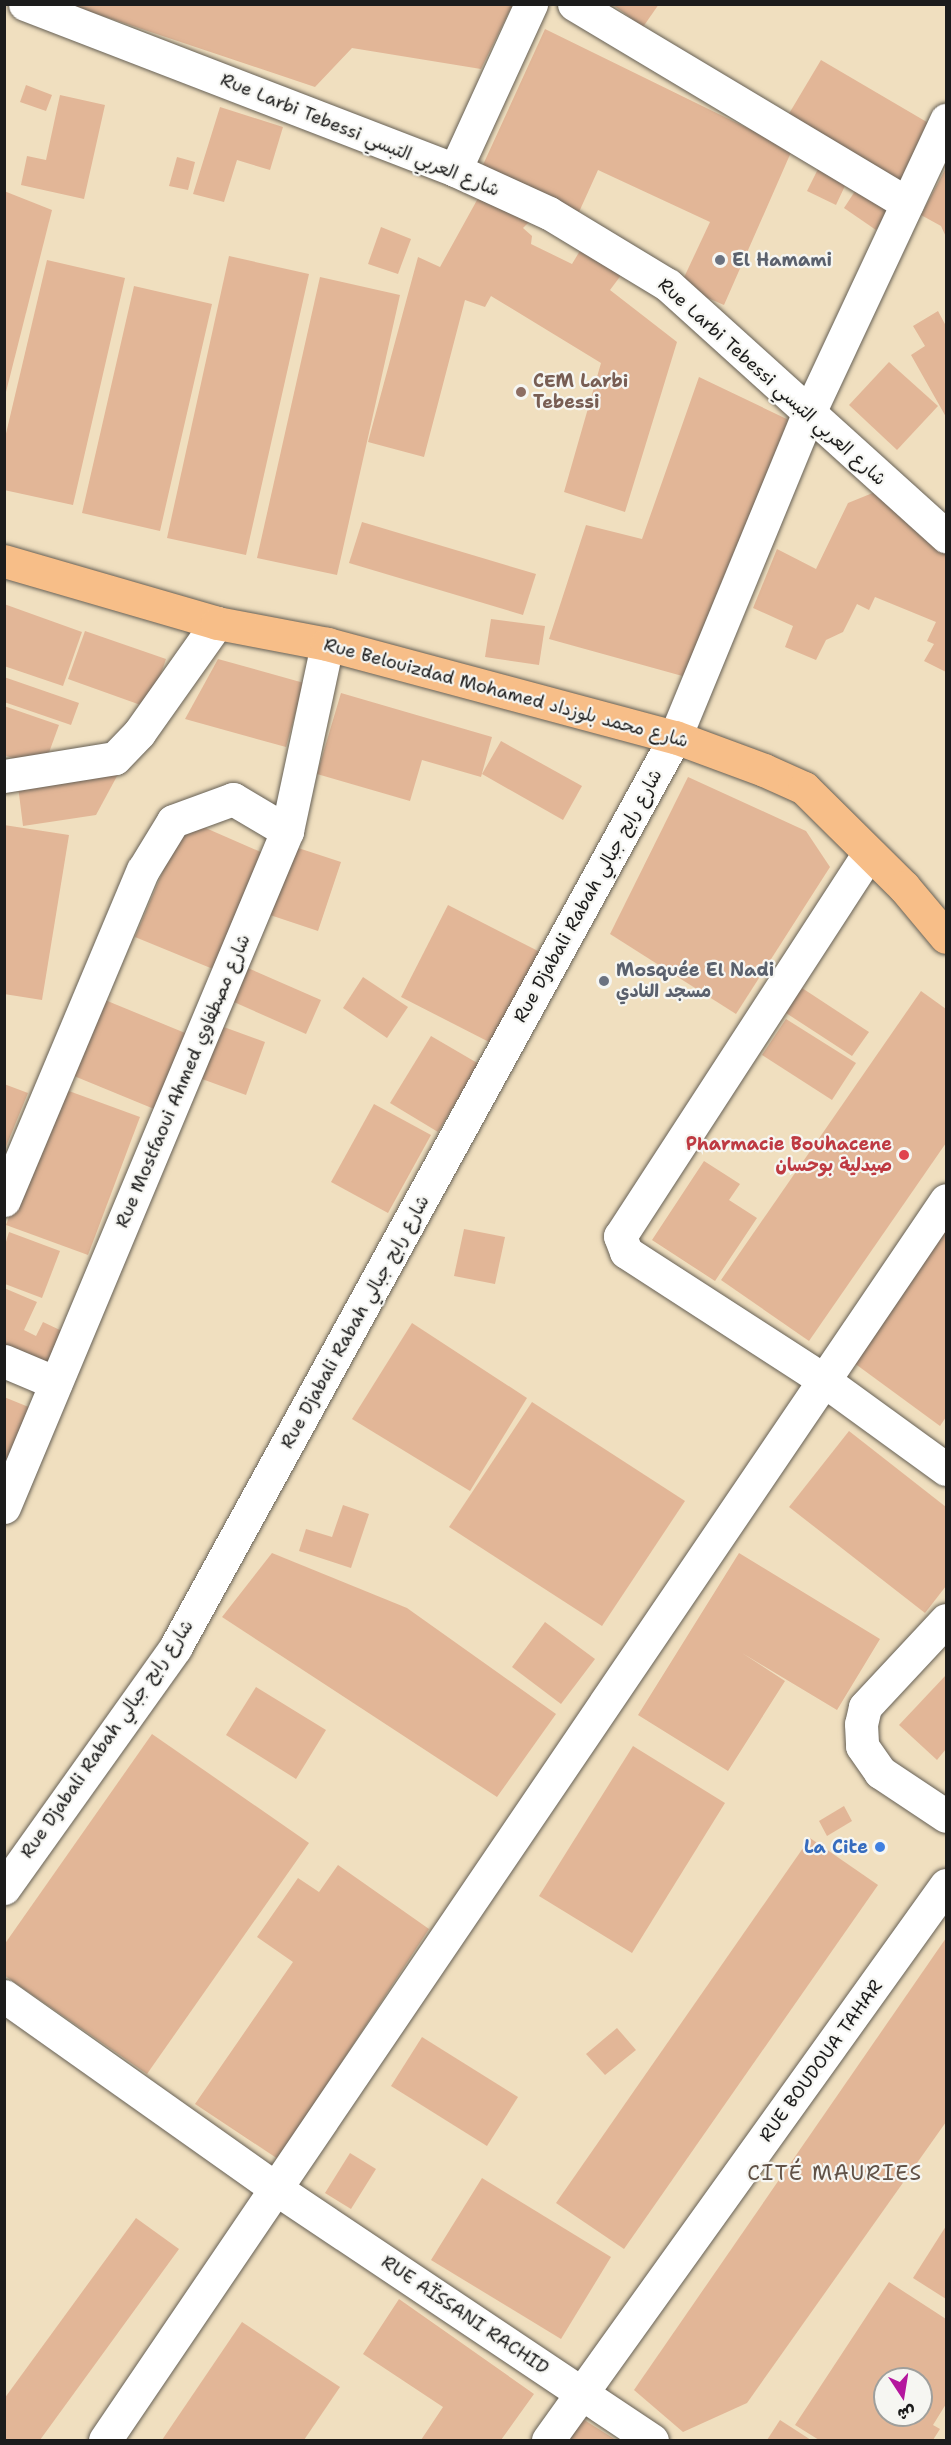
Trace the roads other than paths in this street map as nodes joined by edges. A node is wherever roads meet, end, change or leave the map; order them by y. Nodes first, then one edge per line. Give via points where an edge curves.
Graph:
1 (25, 4) edge
2 (531, 4) edge
3 (574, 4) edge
4 (946, 120) edge
5 (455, 170) junction
6 (907, 203) junction
7 (808, 415) junction
8 (946, 536) edge
9 (4, 561) edge
10 (217, 623) junction
11 (327, 644) junction
12 (675, 737) junction
13 (4, 776) edge
14 (287, 831) junction
15 (869, 853) junction
16 (946, 937) edge
17 (4, 1200) edge
18 (946, 1200) edge
19 (4, 1361) edge
20 (822, 1379) junction
21 (56, 1383) junction
22 (946, 1469) edge
23 (4, 1508) edge
24 (946, 1620) edge
25 (946, 1816) edge
26 (946, 1885) edge
27 (4, 1888) edge
28 (4, 1996) edge
29 (278, 2190) junction
30 (583, 2393) junction
31 (105, 2440) edge
32 (548, 2440) edge
33 (652, 2440) edge

1 - 5 street, Rue Larbi Tebessi شارع العربي التبسي
2 - 5 street
3 - 6 street
4 - 6 street, Rue Djabali Rabah شارع رابح جبالي
5 - 7 street, Rue Larbi Tebessi شارع العربي التبسي via 549,213 668,285
6 - 7 street, Rue Djabali Rabah شارع رابح جبالي
7 - 8 street, Rue Larbi Tebessi شارع العربي التبسي
7 - 12 street, Rue Djabali Rabah شارع رابح جبالي
9 - 10 main road, Rue Belouizdad Mohamed شارع محمد بلوزداد
10 - 11 main road, Rue Belouizdad Mohamed شارع محمد بلوزداد
10 - 13 street via 139,733 116,758
11 - 12 main road, Rue Belouizdad Mohamed شارع محمد بلوزداد
11 - 14 street, Rue Mostfaoui Ahmed شارع مصطفاوي
12 - 15 main road, Rue Belouizdad Mohamed شارع محمد بلوزداد via 804,788
12 - 27 street, Rue Djabali Rabah شارع رابح جبالي via 175,1648
14 - 17 street via 233,799 173,821 143,870
14 - 21 street, Rue Mostfaoui Ahmed شارع مصطفاوي
15 - 16 main road, Rue Belouizdad Mohamed شارع محمد بلوزداد
15 - 20 street via 620,1236 626,1252
18 - 20 street
19 - 21 street
20 - 22 street
20 - 29 street
21 - 23 street, Rue Mostfaoui Ahmed شارع مصطفاوي
24 - 25 street via 866,1707 861,1724 862,1746 880,1773
26 - 30 street, RUE BOUDOUA TAHAR
28 - 29 street, RUE AÏSSANI RACHID
29 - 30 street, RUE AÏSSANI RACHID
29 - 31 street
30 - 32 street, RUE BOUDOUA TAHAR
30 - 33 street, RUE AÏSSANI RACHID

